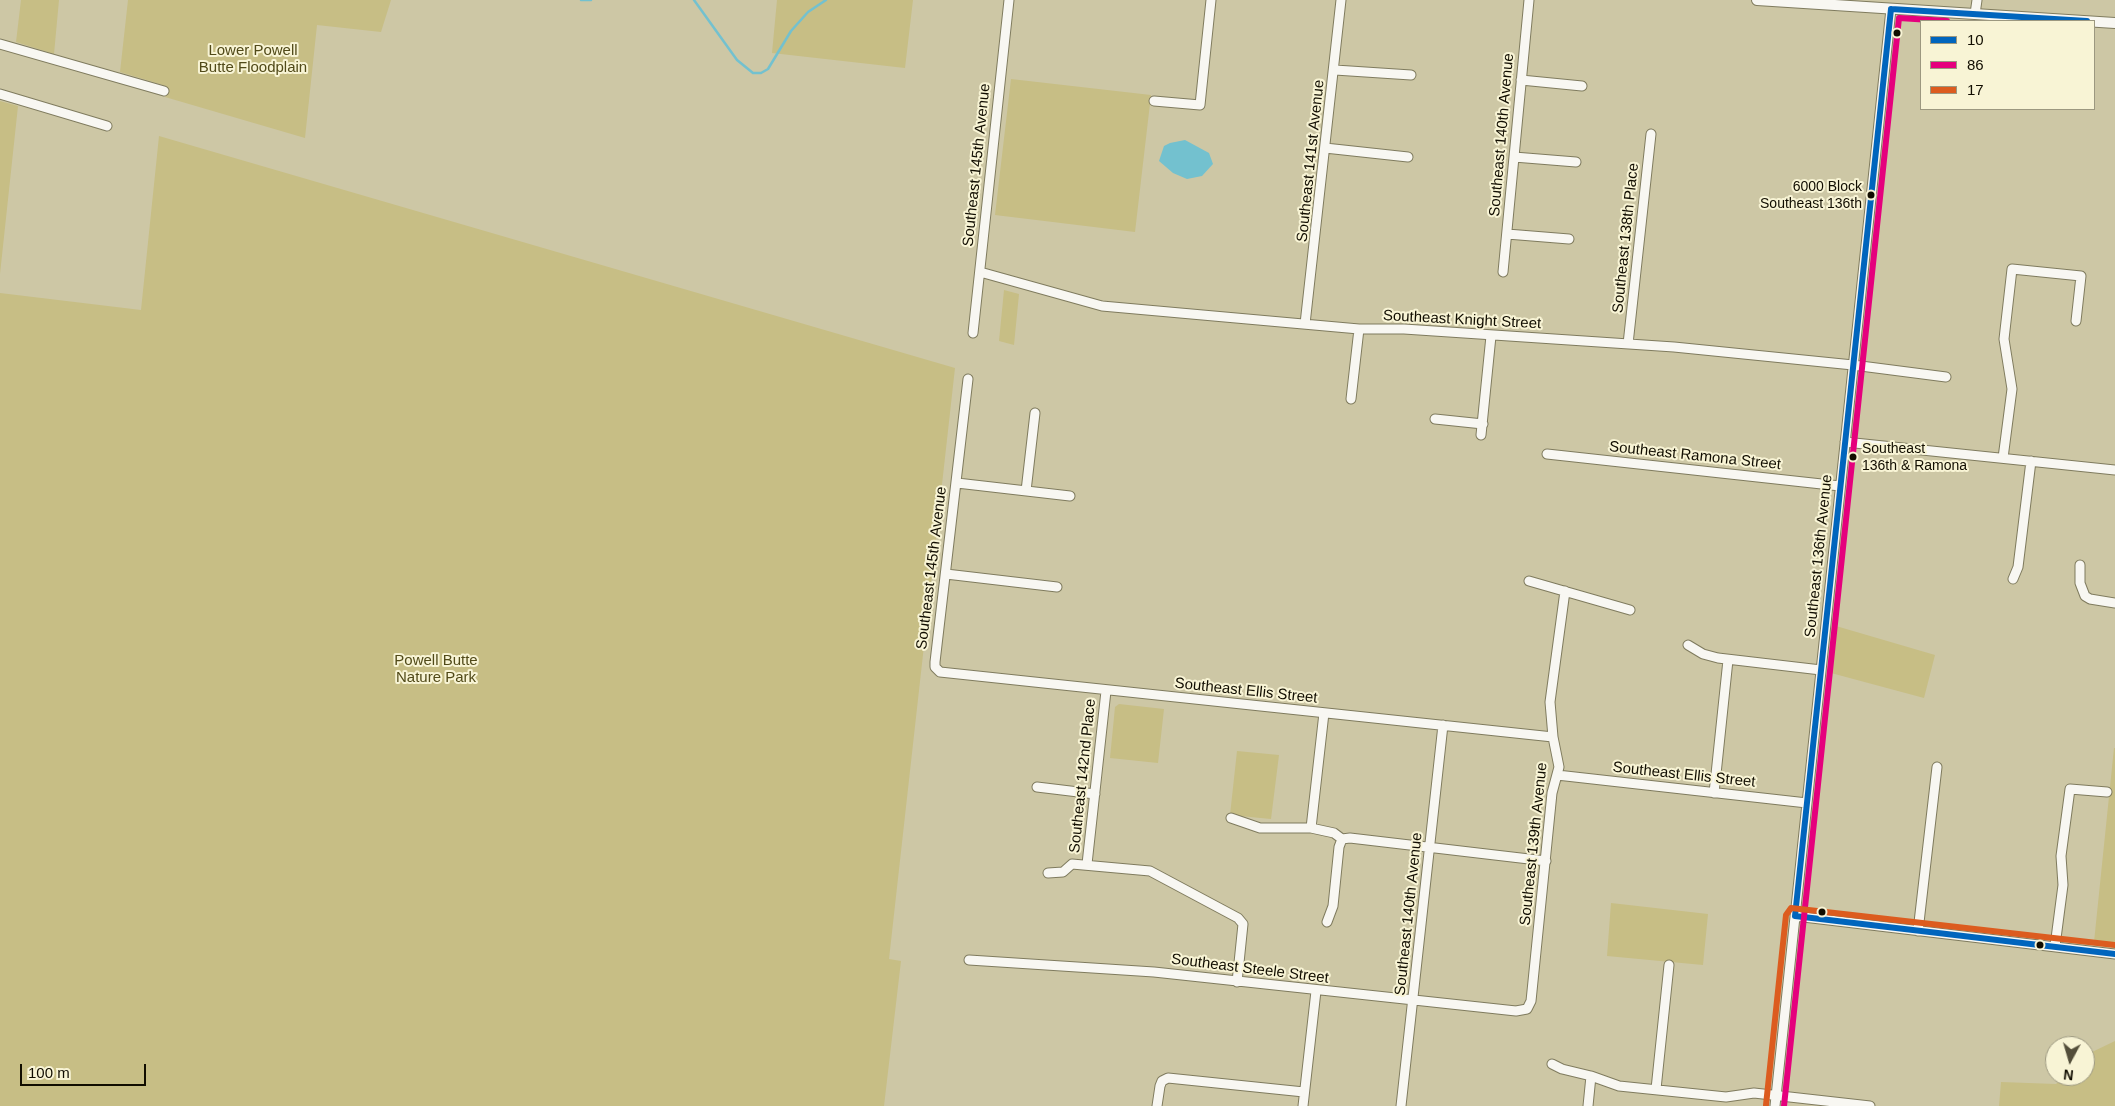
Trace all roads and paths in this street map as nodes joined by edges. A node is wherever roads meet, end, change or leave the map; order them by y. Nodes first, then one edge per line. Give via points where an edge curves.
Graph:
1 (1009, 0) edge
2 (1212, 0) edge
3 (1341, 0) edge
4 (1529, 0) edge
5 (1757, 0) edge
6 (1769, 0) edge
7 (1977, 0) edge
8 (1890, 9) junction
9 (1975, 14) junction
10 (2080, 20) edge
11 (2095, 21) edge
12 (2115, 22) edge
13 (0, 44) edge
14 (1334, 70) junction
15 (1411, 75) dead end
16 (1521, 80) junction
17 (1582, 86) dead end
18 (164, 91) dead end
19 (0, 94) edge
20 (1154, 101) dead end
21 (107, 126) dead end
22 (1650, 134) dead end
23 (1325, 148) junction
24 (1408, 157) dead end
25 (1514, 157) junction
26 (1576, 162) dead end
27 (1506, 234) junction
28 (1569, 239) dead end
29 (980, 272) junction
30 (1503, 272) dead end
31 (2076, 321) dead end
32 (1305, 324) junction
33 (1359, 329) junction
34 (973, 333) dead end
35 (1491, 336) junction
36 (1628, 344) junction
37 (1853, 365) junction
38 (1946, 377) dead end
39 (968, 379) dead end
40 (1352, 399) dead end
41 (1035, 413) dead end
42 (1435, 419) dead end
43 (1483, 424) junction
44 (1481, 435) dead end
45 (1845, 442) junction
46 (1546, 454) dead end
47 (2003, 458) junction
48 (2031, 461) junction
49 (2115, 470) edge
50 (957, 483) junction
51 (1840, 486) junction
52 (1026, 491) junction
53 (1070, 496) dead end
54 (2080, 565) dead end
55 (946, 574) junction
56 (2014, 579) dead end
57 (1529, 581) dead end
58 (1057, 587) dead end
59 (1566, 591) junction
60 (2115, 603) edge
61 (1630, 610) dead end
62 (1688, 645) dead end
63 (1728, 660) junction
64 (1821, 670) junction
65 (937, 671) joint
66 (1106, 691) junction
67 (1324, 713) junction
68 (1443, 725) junction
69 (1552, 737) junction
70 (1937, 767) dead end
71 (1557, 774) junction
72 (1037, 787) dead end
73 (2107, 792) dead end
74 (1714, 793) junction
75 (1095, 794) junction
76 (1807, 803) junction
77 (1231, 818) dead end
78 (1311, 828) junction
79 (1342, 839) junction
80 (1430, 847) junction
81 (1546, 860) junction
82 (1087, 864) junction
83 (1048, 873) dead end
84 (1794, 916) junction
85 (1327, 922) dead end
86 (1918, 931) junction
87 (2055, 946) junction
88 (2115, 954) edge
89 (969, 960) dead end
90 (1668, 965) dead end
91 (1237, 982) junction
92 (1316, 991) junction
93 (1414, 1001) junction
94 (1527, 1009) joint
95 (1552, 1064) dead end
96 (1591, 1076) junction
97 (1656, 1089) junction
98 (1304, 1092) junction
99 (1776, 1096) junction
100 (1157, 1106) edge
101 (1303, 1106) edge
102 (1401, 1106) edge
103 (1588, 1106) edge
104 (1775, 1106) edge
105 (1870, 1106) edge

1 - 29 street, Southeast 145th Avenue
2 - 20 street via 1200,105
3 - 14 street, Southeast 141st Avenue
4 - 16 street, Southeast 140th Avenue
5 - 6 main road
6 - 8 main road
7 - 9 street
8 - 9 main road
8 - 37 street, Southeast 136th Avenue
9 - 10 main road
11 - 12 main road
13 - 18 street
14 - 15 street
14 - 23 street, Southeast 141st Avenue
16 - 17 street
16 - 25 street, Southeast 140th Avenue
19 - 21 street
22 - 36 street, Southeast 138th Place
23 - 24 street
23 - 32 street, Southeast 141st Avenue
25 - 26 street
25 - 27 street, Southeast 140th Avenue
27 - 28 street
27 - 30 street, Southeast 140th Avenue
29 - 32 street, Southeast Knight Street via 1102,306
29 - 34 street, Southeast 145th Avenue
31 - 47 street via 2081,276 2012,269 2004,339 2012,389
32 - 33 street, Southeast Knight Street
33 - 35 street, Southeast Knight Street
33 - 40 street
35 - 36 street, Southeast Knight Street
35 - 43 street
36 - 37 street, Southeast Knight Street
37 - 38 street, Southeast Knight Street
37 - 45 street, Southeast 136th Avenue
39 - 50 street, Southeast 145th Avenue
41 - 52 street
42 - 43 street
43 - 44 street
45 - 47 street
45 - 51 street, Southeast 136th Avenue
46 - 51 street, Southeast Ramona Street
47 - 48 street
48 - 49 street
48 - 56 street
50 - 52 street
50 - 55 street, Southeast 145th Avenue
51 - 64 street, Southeast 136th Avenue
52 - 53 street
54 - 60 street via 2080,583 2085,596
55 - 58 street
55 - 65 street, Southeast 145th Avenue via 935,662
57 - 59 street
59 - 61 street
59 - 69 street, Southeast 139th Avenue via 1550,702
62 - 63 street via 1708,656
63 - 64 street
63 - 74 street
64 - 76 street, Southeast 136th Avenue
65 - 66 street, Southeast Ellis Street
66 - 67 street, Southeast Ellis Street
66 - 75 street, Southeast 142nd Place
67 - 68 street, Southeast Ellis Street
67 - 78 street
68 - 69 street, Southeast Ellis Street
68 - 80 street, Southeast 140th Avenue
69 - 71 street, Southeast 139th Avenue
70 - 86 street
71 - 74 street, Southeast Ellis Street
71 - 81 street, Southeast 139th Avenue via 1552,793
72 - 75 street
73 - 87 street via 2070,789 2061,856 2063,885
74 - 76 street, Southeast Ellis Street
75 - 82 street, Southeast 142nd Place
76 - 84 street, Southeast 136th Avenue
77 - 78 street via 1260,828
78 - 79 street via 1334,833
79 - 80 street
79 - 85 street via 1333,906
80 - 81 street
80 - 93 street, Southeast 140th Avenue
81 - 94 street, Southeast 139th Avenue via 1531,1001
82 - 83 street via 1072,864 1063,872
82 - 91 street via 1158,874 1238,918 1243,924
84 - 86 street
84 - 99 street, Southeast 136th Avenue
86 - 87 street
87 - 88 street
89 - 91 street, Southeast Steele Street via 1154,972
90 - 97 street
91 - 92 street, Southeast Steele Street
92 - 93 street, Southeast Steele Street
92 - 98 street
93 - 94 street, Southeast Steele Street via 1516,1011
93 - 102 street, Southeast 140th Avenue
95 - 96 street via 1572,1073
96 - 97 street via 1619,1086
96 - 103 street
97 - 99 street via 1726,1096 1754,1093
98 - 100 street via 1170,1078 1160,1086
98 - 101 street
99 - 104 street, Southeast 136th Avenue
99 - 105 street

